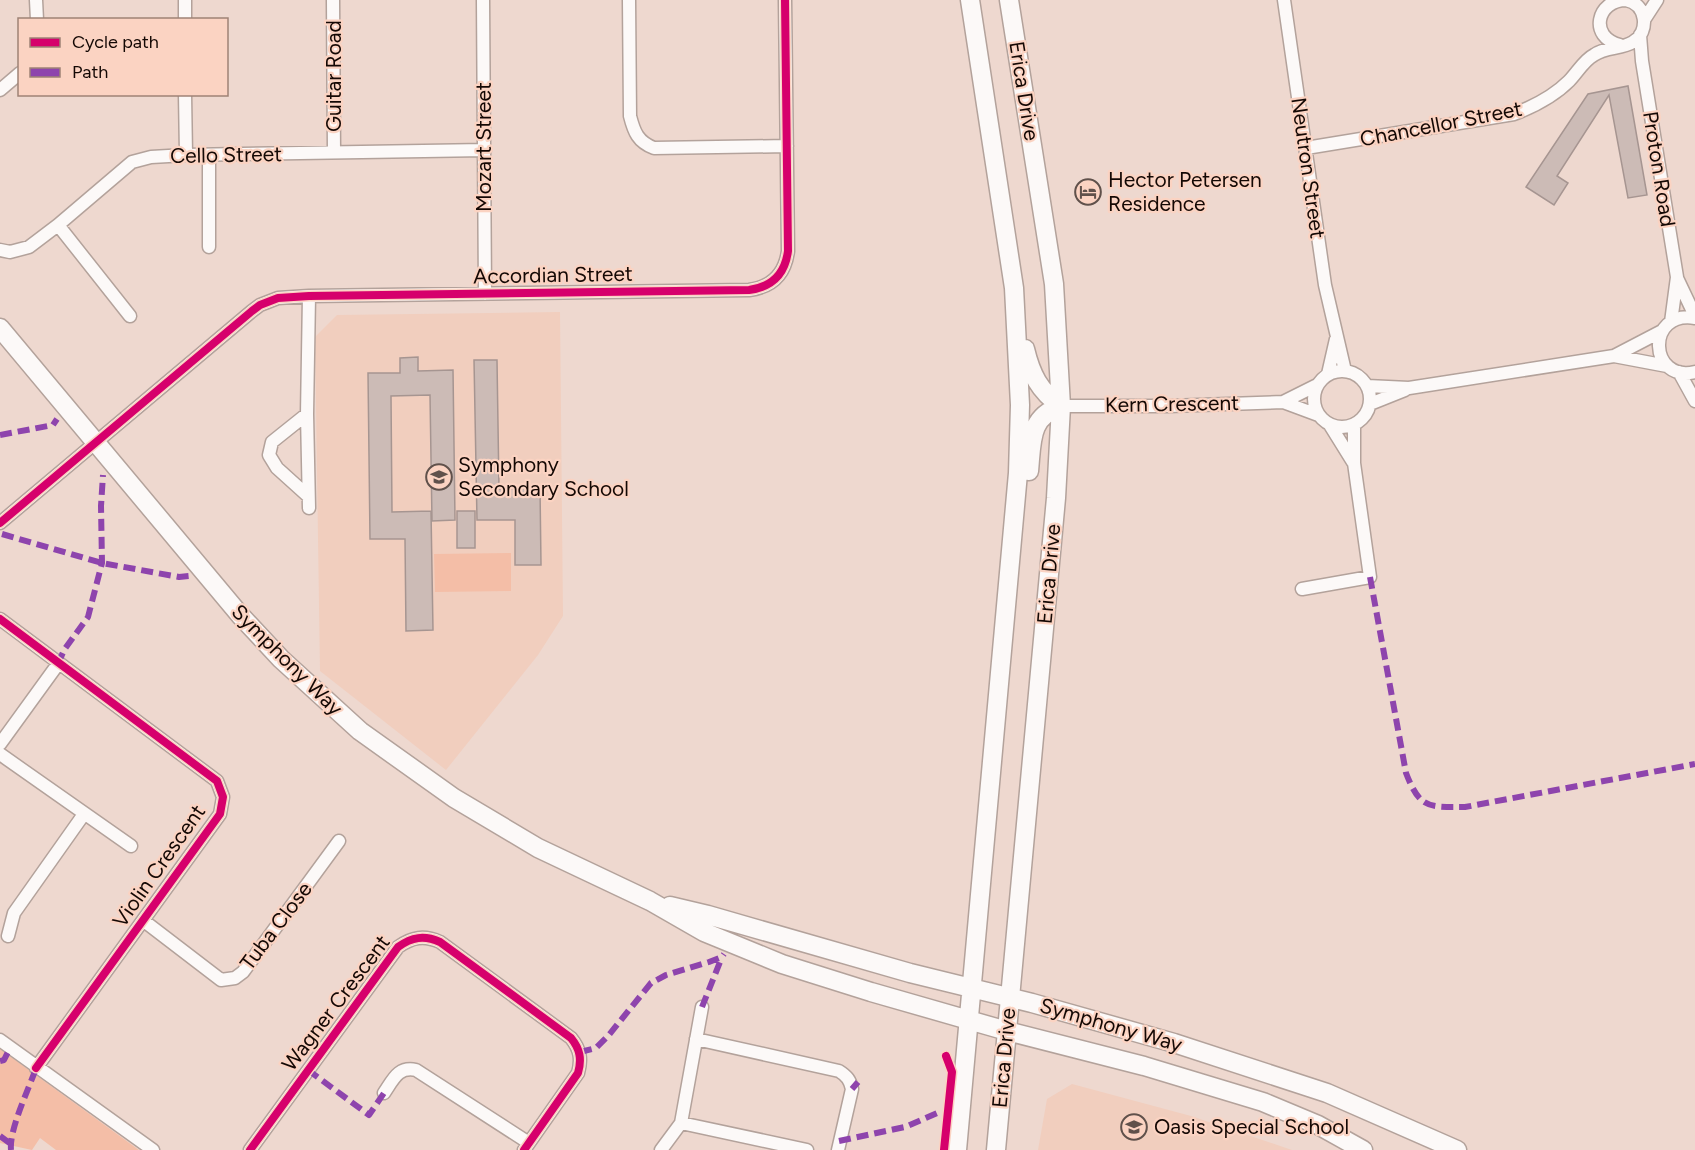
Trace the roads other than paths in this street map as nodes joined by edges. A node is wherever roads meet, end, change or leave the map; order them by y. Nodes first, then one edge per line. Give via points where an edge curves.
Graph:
1 (36, 0) edge
2 (184, 0) edge
3 (333, 0) edge
4 (483, 0) edge
5 (629, 0) edge
6 (785, 0) edge
7 (970, 0) edge
8 (1009, 0) edge
9 (1284, 0) edge
10 (1597, 0) edge
11 (1618, 0) edge
12 (1657, 0) edge
13 (1638, 1) edge
14 (1602, 12) junction
15 (37, 18) edge
16 (185, 18) edge
17 (1644, 21) junction
18 (1600, 26) junction
19 (1640, 35) junction
20 (1624, 45) junction
21 (1593, 55) junction
22 (1642, 61) junction
23 (18, 75) edge
24 (0, 90) edge
25 (186, 96) edge
26 (786, 146) junction
27 (1306, 148) junction
28 (485, 150) junction
29 (334, 152) junction
30 (186, 155) junction
31 (209, 155) junction
32 (58, 225) junction
33 (209, 248) dead end
34 (0, 250) edge
35 (1677, 277) junction
36 (485, 294) junction
37 (309, 296) junction
38 (1016, 308) junction
39 (130, 316) dead end
40 (1695, 317) edge
41 (1667, 326) junction
42 (0, 328) edge
43 (1337, 335) junction
44 (1614, 356) junction
45 (1667, 366) junction
46 (1345, 371) junction
47 (1679, 372) junction
48 (1695, 372) edge
49 (1328, 374) junction
50 (1317, 385) junction
51 (1367, 386) junction
52 (1409, 388) junction
53 (1695, 401) edge
54 (1283, 402) junction
55 (1370, 404) junction
56 (1061, 406) junction
57 (306, 414) junction
58 (1318, 415) junction
59 (1330, 425) junction
60 (1354, 425) junction
61 (96, 442) junction
62 (1354, 463) junction
63 (0, 523) edge
64 (1302, 589) dead end
65 (1006, 606) junction
66 (0, 619) edge
67 (58, 664) junction
68 (0, 744) edge
69 (0, 754) edge
70 (84, 814) junction
71 (339, 841) dead end
72 (131, 846) dead end
73 (650, 901) junction
74 (144, 921) junction
75 (8, 936) dead end
76 (973, 988) junction
77 (1010, 997) junction
78 (702, 1007) dead end
79 (970, 1020) junction
80 (1007, 1031) junction
81 (0, 1040) edge
82 (696, 1040) junction
83 (36, 1068) junction
84 (384, 1093) dead end
85 (681, 1123) junction
86 (526, 1146) edge
87 (153, 1150) edge
88 (250, 1150) edge
89 (661, 1150) edge
90 (807, 1150) edge
91 (838, 1150) edge
92 (957, 1150) edge
93 (996, 1150) edge
94 (1363, 1150) edge
95 (1457, 1150) edge

1 - 15 street
2 - 16 street
3 - 29 street, Guitar Road
4 - 28 street, Mozart Street
5 - 26 street via 630,116 638,138 645,145
6 - 26 street, Accordian Street
7 - 38 main road, Erica Drive
8 - 56 main road, Erica Drive via 1054,284
9 - 27 street, Neutron Street
10 - 14 street
11 - 13 street
11 - 14 street
12 - 17 street
13 - 17 street
14 - 18 street
17 - 19 street
18 - 20 street via 1606,39
18 - 21 street, Chancellor Street
19 - 20 street
19 - 22 street, Proton Road
20 - 21 street, Chancellor Street
20 - 22 street
21 - 27 street, Chancellor Street via 1549,98 1514,114
22 - 35 street, Proton Road
23 - 24 street
25 - 30 street
26 - 36 street, Accordian Street via 787,260 781,274 767,286 749,290
27 - 43 street, Neutron Street via 1325,285
28 - 29 street, Cello Street
28 - 36 street, Mozart Street
29 - 31 street, Cello Street
30 - 31 street, Cello Street
30 - 32 street, Cello Street via 132,162
31 - 33 street
32 - 34 street, Cello Street via 29,247 10,252
32 - 39 street
35 - 40 street, Proton Road
35 - 41 street, Proton Road
36 - 37 street, Accordian Street
37 - 57 street
37 - 61 street, Accordian Street via 278,298 260,305
38 - 56 main road via 1029,366 1038,386
38 - 65 main road, Erica Drive via 1018,473
40 - 41 street
41 - 44 street
41 - 45 street, Proton Road via 1659,340 1659,350
42 - 61 main road, Symphony Way
43 - 46 street, Neutron Street
43 - 49 street, Neutron Street
44 - 45 street
44 - 52 street
45 - 47 street
46 - 49 street
46 - 51 street
47 - 48 street
47 - 53 street
49 - 50 street
50 - 54 street, Kern Crescent
50 - 58 street via 1314,400
51 - 52 street
51 - 55 street
52 - 55 street
54 - 56 street, Kern Crescent
54 - 58 street, Kern Crescent
55 - 60 street
56 - 65 main road via 1043,414 1034,432 1023,525
56 - 77 main road, Erica Drive
57 - 57 street via 309,502 269,455 272,442
58 - 59 street
59 - 60 street
59 - 62 street
60 - 62 street
61 - 63 street, Accordian Street
61 - 73 main road, Symphony Way via 240,615 281,659 360,731 454,798 538,848
62 - 64 street via 1370,577
65 - 76 main road, Erica Drive
66 - 67 street, Violin Crescent
67 - 68 street
67 - 74 street, Violin Crescent via 217,781 223,797 220,814
69 - 70 street
70 - 72 street
70 - 75 street via 14,913
71 - 74 street, Tuba Close via 236,978 221,980
73 - 76 main road, Symphony Way
73 - 79 main road, Symphony Way via 704,932 782,964
74 - 83 street, Violin Crescent
76 - 77 main road, Symphony Way
76 - 79 main road, Erica Drive
77 - 80 main road, Erica Drive
77 - 95 main road, Symphony Way via 1280,1077 1379,1114
78 - 82 street
79 - 80 main road, Symphony Way
79 - 92 main road, Erica Drive
80 - 93 main road, Erica Drive
80 - 94 main road, Symphony Way via 1263,1102 1318,1125
81 - 83 street
82 - 85 street
82 - 91 street via 839,1071 846,1076 852,1089
83 - 87 street
84 - 86 street via 400,1070 416,1070
85 - 89 street
85 - 90 street
86 - 88 street, Wagner Crescent via 578,1073 581,1063 576,1044 440,942 419,938 398,947

